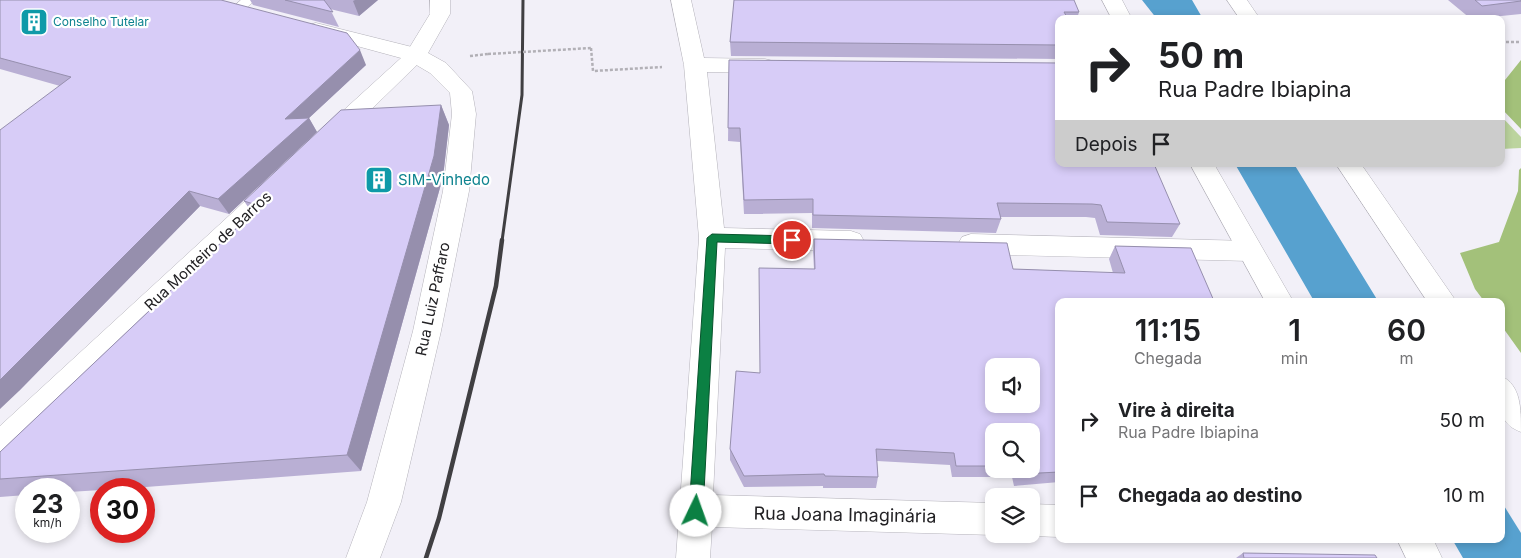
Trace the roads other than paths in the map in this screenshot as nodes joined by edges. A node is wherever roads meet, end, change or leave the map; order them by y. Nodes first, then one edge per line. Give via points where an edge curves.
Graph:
1 (440, 0) edge
2 (681, 0) edge
3 (1112, 0) edge
4 (1237, 0) edge
5 (236, 4) edge
6 (1120, 15) edge
7 (1247, 15) edge
8 (265, 16) edge
9 (301, 26) edge
10 (416, 55) junction
11 (695, 65) junction
12 (784, 66) edge
13 (317, 148) edge
14 (1204, 167) edge
15 (1350, 167) edge
16 (295, 169) edge
17 (712, 238) junction
18 (872, 242) edge
19 (951, 244) edge
20 (1250, 251) junction
21 (1277, 298) edge
22 (1440, 298) edge
23 (1505, 395) edge
24 (1521, 418) edge
25 (0, 448) edge
26 (696, 511) junction
27 (985, 519) edge
28 (1040, 520) edge
29 (1055, 521) edge
30 (1416, 543) edge
31 (363, 558) edge
32 (693, 558) edge
33 (1425, 558) edge

1 - 10 street via 440,14
2 - 11 street
3 - 6 street
4 - 7 street
5 - 8 street
9 - 10 street, Rua Luiz Paffaro
10 - 13 street
10 - 31 street, Rua Luiz Paffaro via 438,68 461,91 464,114 456,191 427,331 384,502
11 - 12 street
11 - 17 street
14 - 20 street
15 - 22 street
16 - 25 street, Rua Monteiro de Barros
17 - 18 street
17 - 26 street
19 - 20 street
20 - 21 street
23 - 24 street
26 - 27 street, Rua Joana Imaginária
26 - 32 street
28 - 29 street
30 - 33 street

